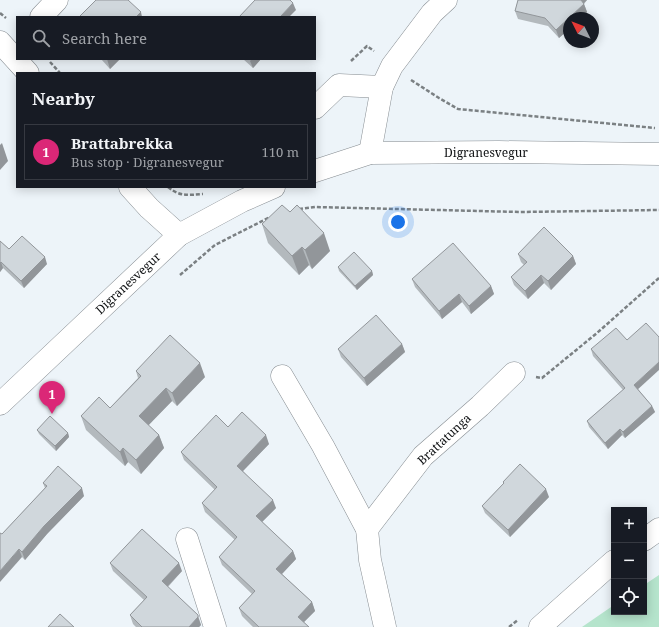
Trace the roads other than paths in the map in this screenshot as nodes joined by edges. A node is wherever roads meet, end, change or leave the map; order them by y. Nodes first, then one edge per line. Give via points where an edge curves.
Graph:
1 (57, 0) edge
2 (446, 0) edge
3 (42, 16) edge
4 (6, 48) edge
5 (16, 59) edge
6 (17, 60) edge
7 (27, 72) edge
8 (382, 87) junction
9 (316, 107) edge
10 (370, 153) junction
11 (659, 154) edge
12 (316, 171) edge
13 (131, 188) edge
14 (272, 188) edge
15 (179, 235) junction
16 (514, 373) road end
17 (282, 376) dead end
18 (0, 404) edge
19 (659, 529) edge
20 (367, 530) junction
21 (647, 538) edge
22 (187, 539) dead end
23 (611, 564) edge
24 (215, 627) edge
25 (385, 627) edge
26 (540, 627) edge

1 - 3 street
2 - 8 street via 432,13 392,66
4 - 5 street
6 - 7 street
8 - 9 street via 339,85
8 - 10 street
10 - 11 street, Digranesvegur
10 - 12 street, Digranesvegur
13 - 15 street
14 - 15 street, Digranesvegur
15 - 18 street, Digranesvegur
16 - 20 street, Brattatunga via 423,456
17 - 20 street via 327,452
19 - 21 street
20 - 25 street via 370,560
22 - 24 street
23 - 26 street

